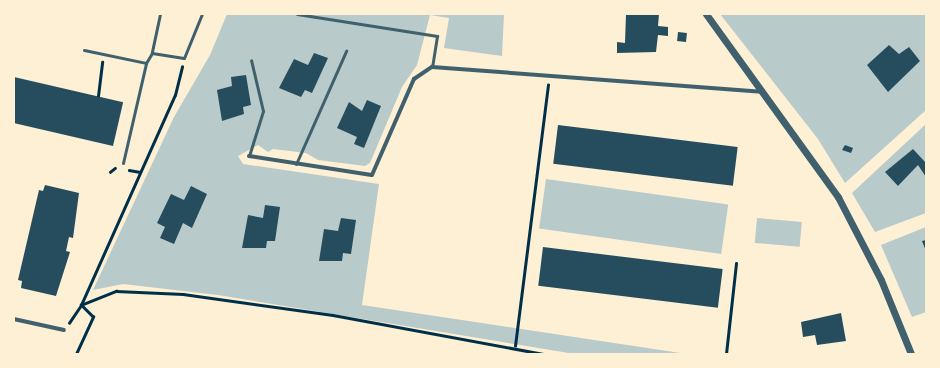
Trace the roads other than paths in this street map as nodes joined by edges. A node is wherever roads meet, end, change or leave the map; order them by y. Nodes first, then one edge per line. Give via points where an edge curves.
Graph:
1 (160, 14) edge
2 (202, 14) edge
3 (297, 14) edge
4 (706, 14) edge
5 (84, 50) dead end
6 (346, 51) dead end
7 (152, 53) junction
8 (251, 60) dead end
9 (146, 63) junction
10 (432, 67) junction
11 (761, 92) junction
12 (248, 156) joint
13 (123, 164) dead end
14 (296, 164) junction
15 (14, 319) edge
16 (64, 330) road end
17 (912, 354) edge

1 - 7 lane
2 - 7 lane via 184,58
3 - 10 lane via 437,36
4 - 11 street
5 - 9 lane
6 - 14 lane
7 - 9 lane
8 - 12 lane via 263,111
9 - 13 lane
10 - 11 street
10 - 14 street via 414,79 372,175
11 - 17 street via 838,197 881,280
12 - 14 street
15 - 16 street

